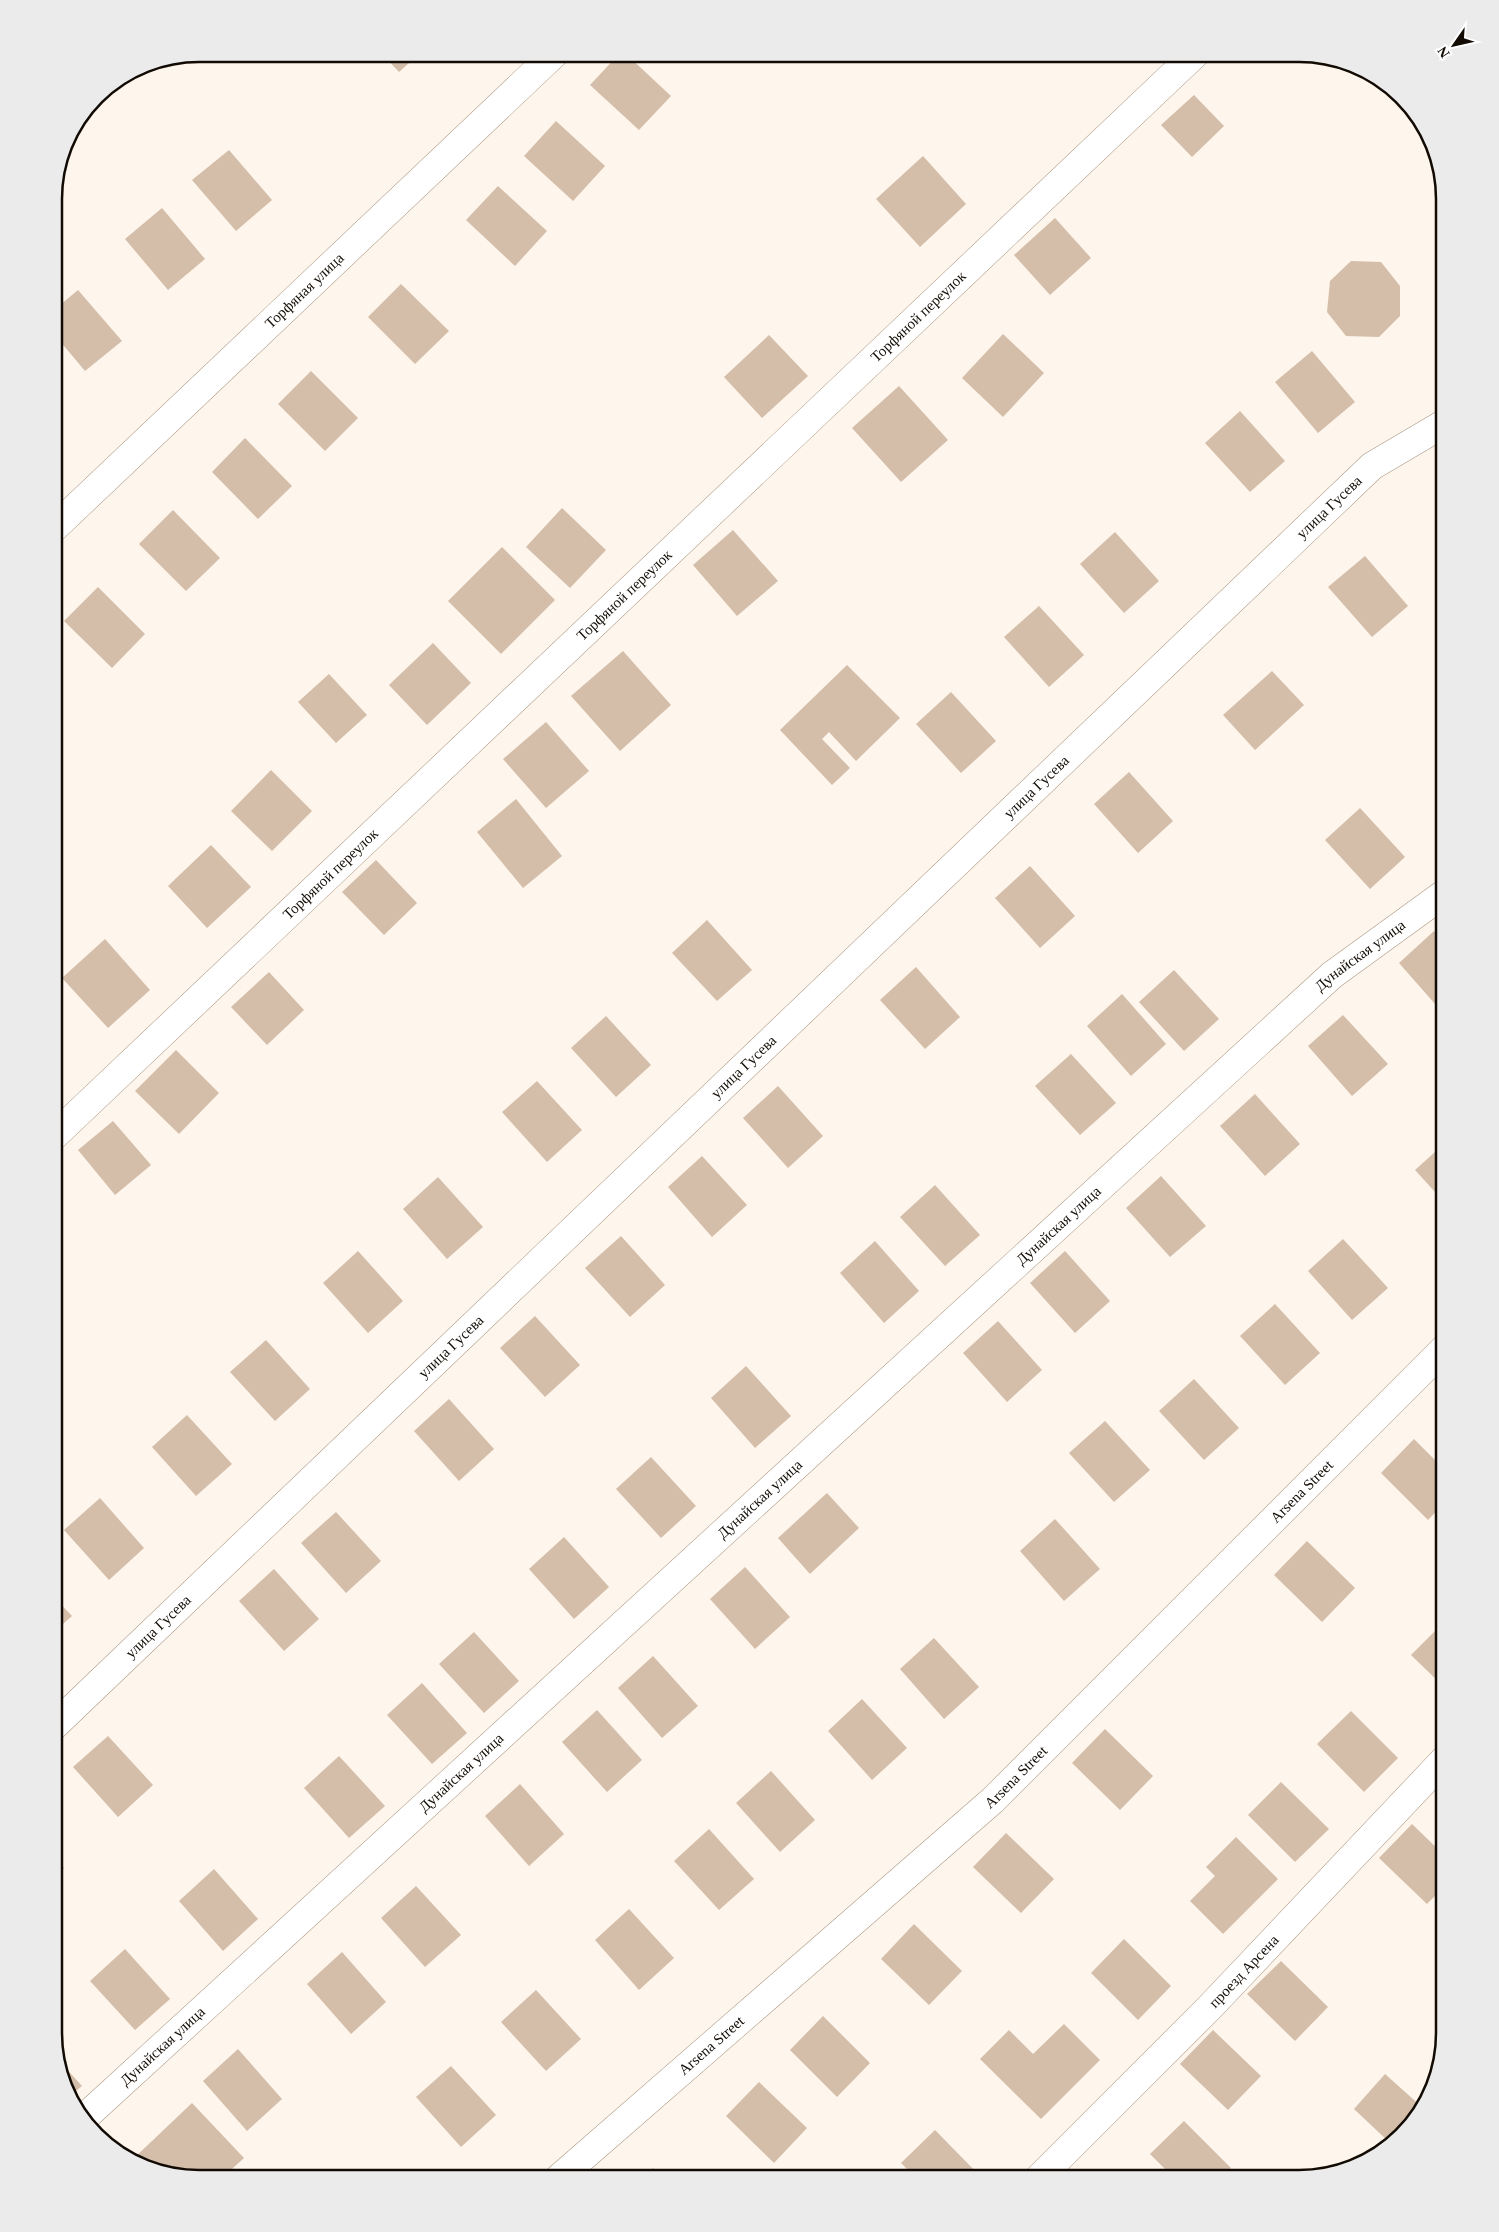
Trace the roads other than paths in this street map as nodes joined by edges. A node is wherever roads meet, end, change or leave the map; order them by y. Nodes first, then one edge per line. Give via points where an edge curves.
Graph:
1 (545, 62) edge
2 (1186, 63) edge
3 (1436, 427) edge
4 (63, 520) edge
5 (1436, 900) edge
6 (62, 1128) edge
7 (1436, 1357) edge
8 (62, 1718) edge
9 (1436, 1768) edge
10 (89, 2113) edge
11 (569, 2169) edge
12 (1047, 2170) edge

1 - 4 street, Торфяная улица
2 - 6 street, Торфяной переулок
3 - 8 street, улица Гусева via 1372,466
5 - 10 street, Дунайская улица via 1332,976
7 - 11 street, Arsena Street via 993,1800
9 - 12 street, проезд Арсена via 1210,2007

